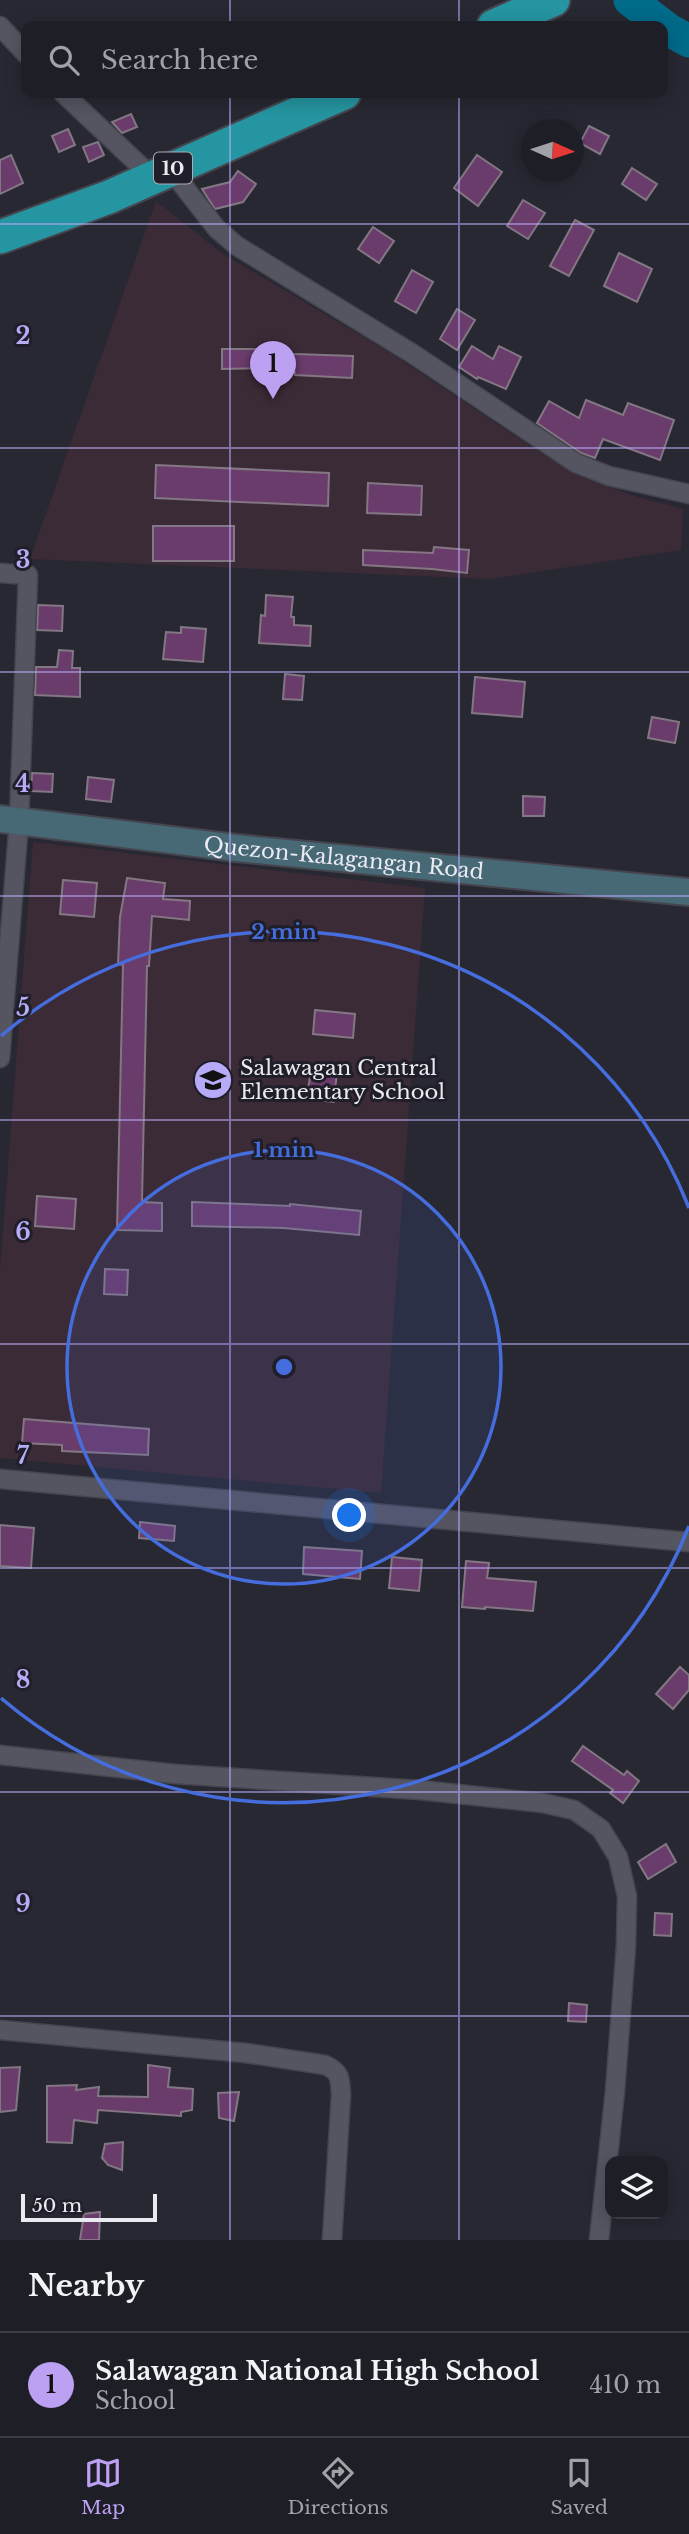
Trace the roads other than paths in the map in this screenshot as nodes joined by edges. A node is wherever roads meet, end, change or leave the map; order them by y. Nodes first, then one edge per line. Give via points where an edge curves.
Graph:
1 (549, 2) edge
2 (505, 21) edge
3 (0, 26) edge
4 (21, 49) edge
5 (69, 98) edge
6 (333, 98) edge
7 (161, 173) junction
8 (0, 237) edge
9 (689, 494) edge
10 (0, 573) edge
11 (10, 820) edge
12 (689, 892) edge
13 (0, 1058) edge
14 (0, 1479) edge
15 (689, 1542) edge
16 (0, 1755) edge
17 (0, 2030) edge
18 (332, 2240) edge
19 (599, 2240) edge

1 - 2 highway
3 - 4 street
5 - 7 street
6 - 7 highway, 10
7 - 8 highway, 10
7 - 9 street via 237,246 576,463 609,476
10 - 11 street via 28,575
11 - 12 main road, Quezon-Kalagangan Road via 236,848
11 - 13 street
14 - 15 street
16 - 19 street via 175,1774 543,1803 574,1810 601,1829 618,1857 627,1896 615,2091
17 - 18 street via 246,2053 335,2070 341,2095

